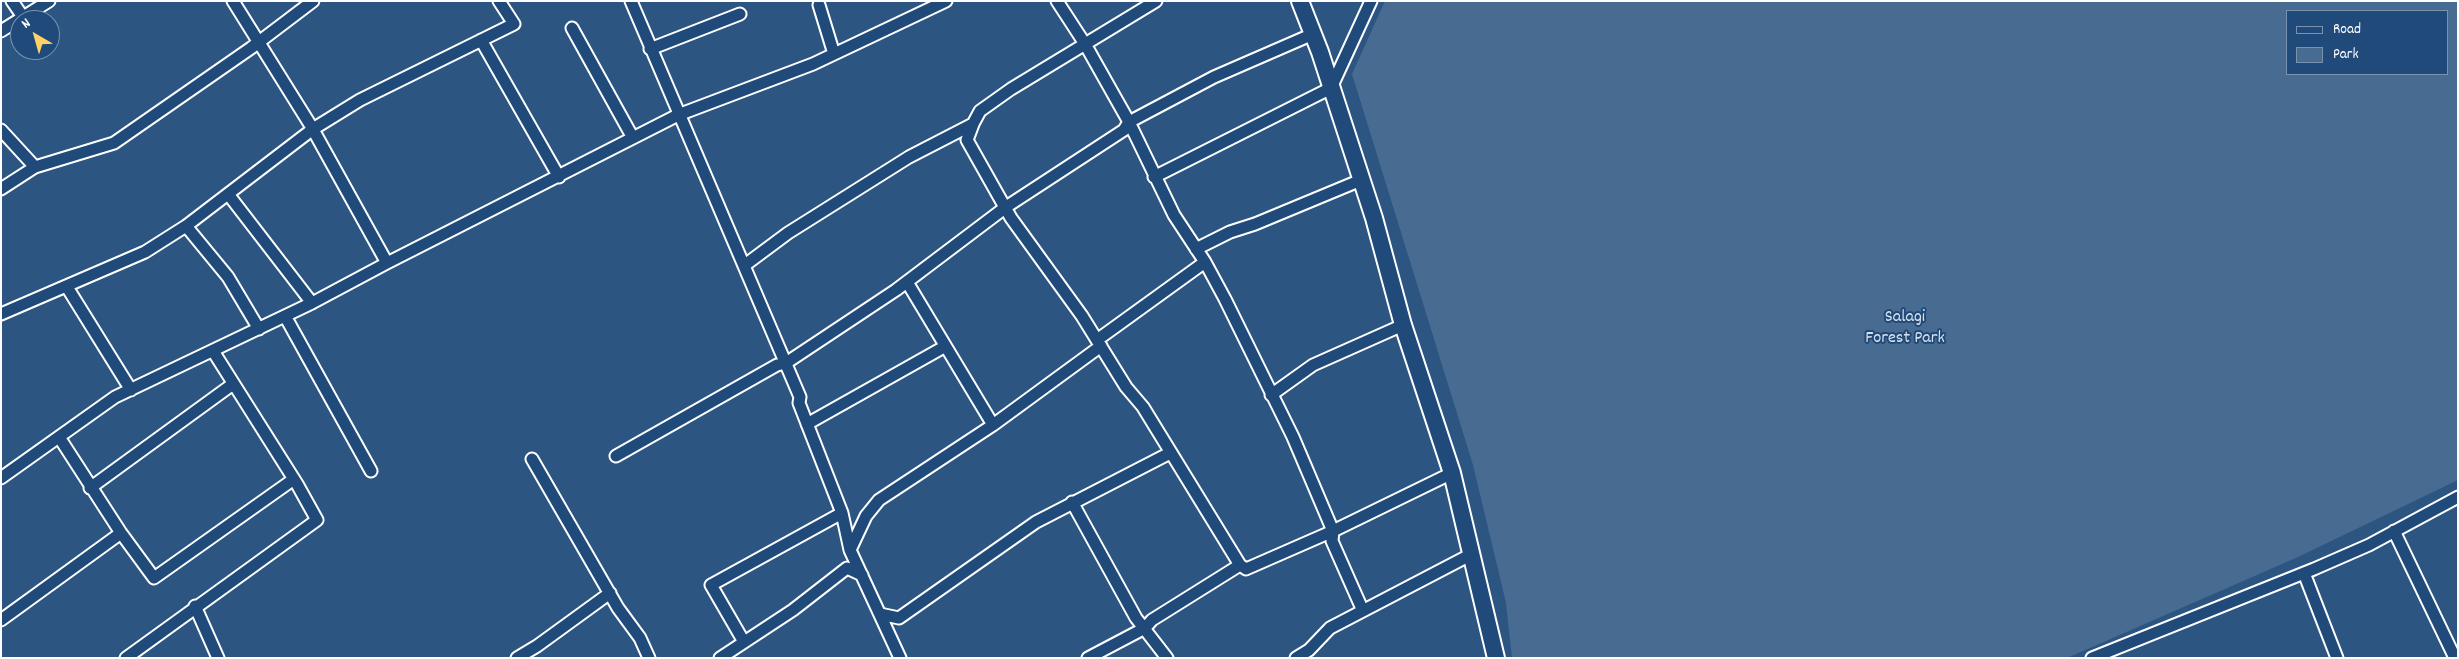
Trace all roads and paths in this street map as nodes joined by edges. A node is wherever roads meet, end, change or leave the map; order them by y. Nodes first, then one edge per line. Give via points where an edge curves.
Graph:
1 (49, 1) edge
2 (232, 1) edge
3 (313, 1) edge
4 (499, 1) edge
5 (631, 1) edge
6 (946, 1) edge
7 (1057, 1) edge
8 (1156, 1) edge
9 (1300, 1) edge
10 (1371, 1) edge
11 (819, 5) dead end
12 (35, 10) edge
13 (740, 14) dead end
14 (572, 28) dead end
15 (1313, 34) junction
16 (481, 40) junction
17 (259, 43) junction
18 (1085, 44) junction
19 (650, 49) junction
20 (834, 54) junction
21 (1331, 88) junction
22 (678, 115) junction
23 (1129, 122) junction
24 (973, 124) junction
25 (313, 129) junction
26 (1, 130) edge
27 (633, 138) junction
28 (35, 166) junction
29 (559, 177) junction
30 (1154, 177) junction
31 (1361, 180) junction
32 (1, 188) edge
33 (228, 194) junction
34 (1006, 207) junction
35 (186, 226) junction
36 (1196, 248) junction
37 (1205, 262) junction
38 (387, 263) junction
39 (745, 265) junction
40 (907, 282) junction
41 (67, 287) junction
42 (312, 303) junction
43 (1, 314) edge
44 (285, 316) junction
45 (1403, 325) junction
46 (259, 329) junction
47 (1099, 343) junction
48 (944, 347) junction
49 (213, 351) junction
50 (786, 363) junction
51 (234, 384) junction
52 (131, 390) junction
53 (1270, 395) junction
54 (807, 424) junction
55 (993, 424) junction
56 (59, 437) junction
57 (1170, 453) junction
58 (616, 456) dead end
59 (532, 459) dead end
60 (371, 471) dead end
61 (1452, 473) junction
62 (1, 478) edge
63 (294, 479) junction
64 (90, 488) junction
65 (2458, 497) edge
66 (1072, 502) junction
67 (842, 512) junction
68 (1333, 531) junction
69 (2394, 531) junction
70 (121, 533) junction
71 (850, 550) junction
72 (1470, 555) junction
73 (1240, 565) junction
74 (2304, 572) junction
75 (862, 575) junction
76 (610, 593) junction
77 (194, 606) junction
78 (1363, 611) junction
79 (880, 614) junction
80 (1, 620) edge
81 (1145, 628) junction
82 (744, 642) junction
83 (2115, 647) junction
84 (1300, 657) edge
85 (126, 658) edge
86 (218, 658) edge
87 (517, 658) edge
88 (649, 658) edge
89 (720, 658) edge
90 (900, 658) edge
91 (1088, 658) edge
92 (1167, 658) edge
93 (1496, 658) edge
94 (2092, 658) edge
95 (2121, 658) edge
96 (2337, 658) edge
97 (2455, 658) edge

1 - 12 street
2 - 17 street
3 - 17 street
4 - 16 street via 514,24
5 - 19 street
6 - 20 street
7 - 18 street
8 - 18 street
9 - 15 street
10 - 21 street
11 - 20 street
13 - 19 street
14 - 27 street
15 - 21 street
15 - 23 street via 1214,77
16 - 25 street via 360,100
16 - 29 street
17 - 25 street
17 - 28 street via 114,143
18 - 23 street
18 - 24 street via 980,111
19 - 22 street
20 - 22 street
21 - 30 street
21 - 31 street
22 - 27 street
22 - 39 street
23 - 30 street
23 - 34 street via 1124,130
24 - 34 street via 968,140
24 - 39 street via 909,157 788,233
25 - 33 street
25 - 38 street
26 - 28 street
27 - 29 street
28 - 32 street
29 - 38 street
30 - 36 street
31 - 36 street
31 - 45 street
33 - 35 street
33 - 42 street
34 - 40 street
34 - 47 street
35 - 41 street via 145,252
35 - 46 street via 228,277
36 - 37 street
37 - 47 street
37 - 53 street
38 - 42 street
39 - 50 street
40 - 48 street
40 - 50 street
41 - 43 street
41 - 52 street
42 - 44 street
44 - 46 street
44 - 60 street
45 - 53 street via 1313,365
45 - 61 street
46 - 49 street
47 - 55 street
47 - 57 street
48 - 54 street
48 - 55 street
49 - 51 street
49 - 52 street
50 - 54 street
50 - 58 street via 777,365
51 - 63 street
51 - 64 street
52 - 56 street via 115,397
53 - 68 street
54 - 67 street
55 - 71 street via 879,500 866,516
56 - 62 street
56 - 64 street
57 - 66 street
57 - 73 street
59 - 76 street
61 - 68 street
61 - 72 street
63 - 70 street via 154,578
63 - 77 street via 317,520
64 - 70 street
65 - 69 street
66 - 79 street via 1001,545 899,618
66 - 81 street via 1136,618
67 - 71 street
67 - 82 street via 711,585
68 - 73 street via 1246,569
68 - 78 street via 1332,541
69 - 74 street
69 - 97 street
70 - 80 street
71 - 75 street
72 - 78 street
72 - 93 street
73 - 81 street via 1152,620
74 - 83 street
74 - 96 street
75 - 79 street
75 - 82 street via 847,568 793,610
76 - 87 street
76 - 88 street via 640,638
77 - 85 street
77 - 86 street
78 - 84 street via 1330,628
79 - 90 street
81 - 91 street
81 - 92 street
82 - 89 street
83 - 94 street
83 - 95 street

